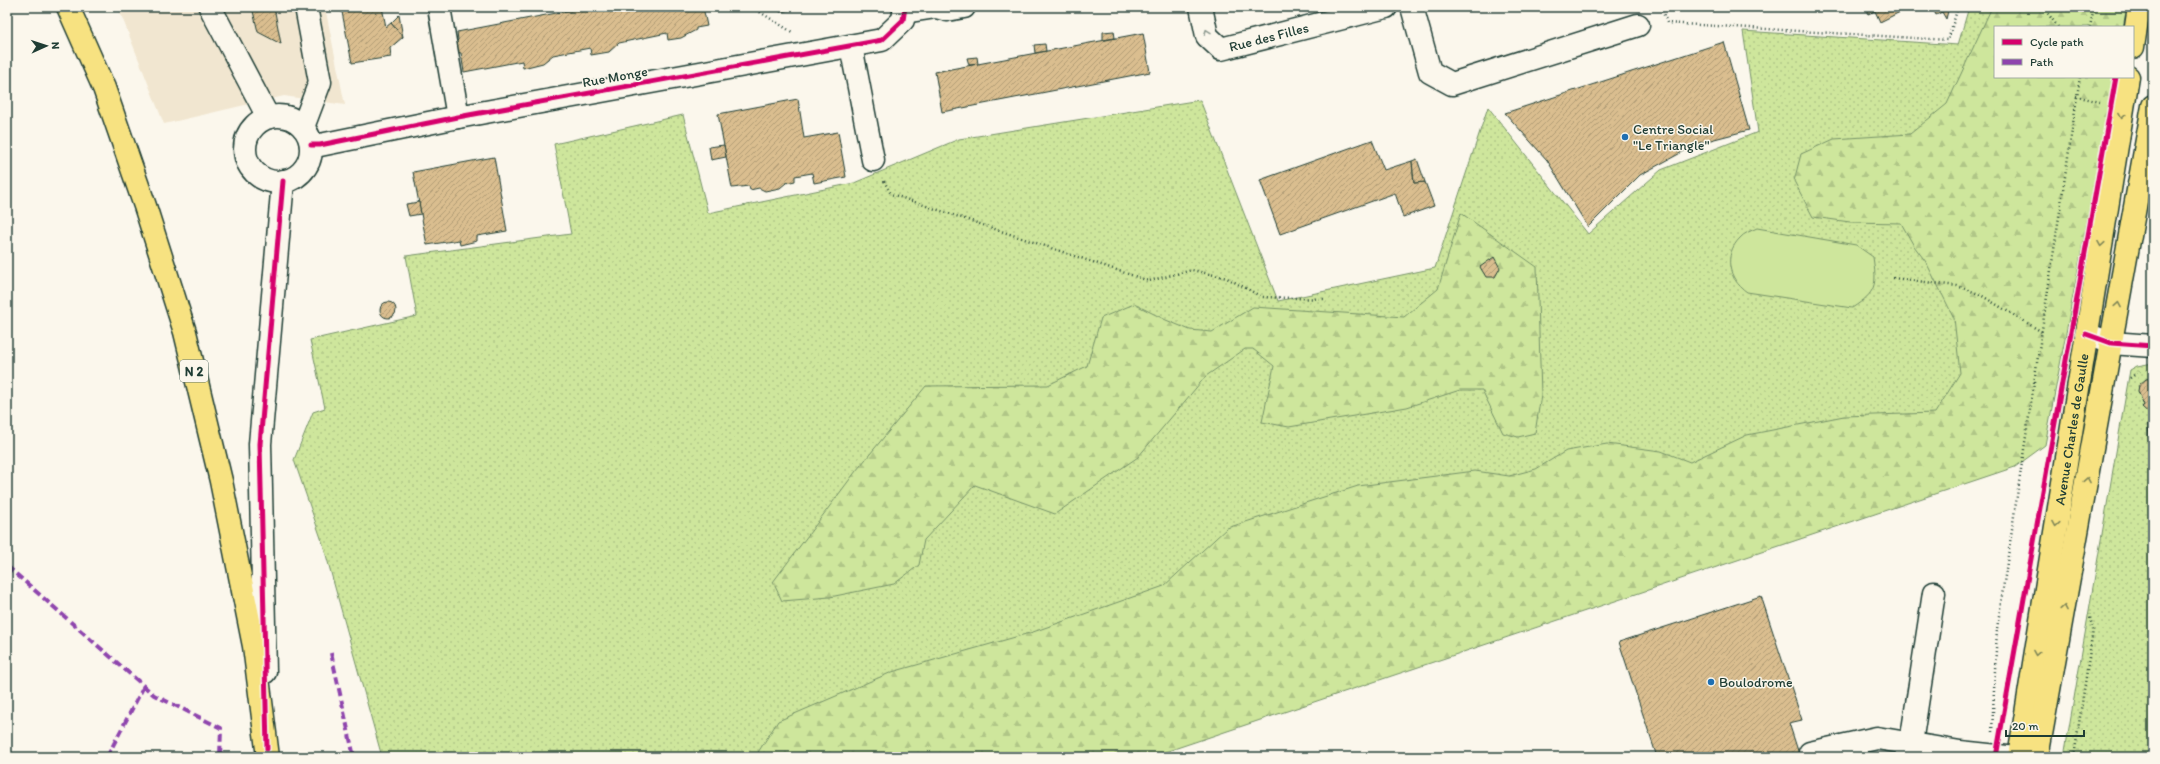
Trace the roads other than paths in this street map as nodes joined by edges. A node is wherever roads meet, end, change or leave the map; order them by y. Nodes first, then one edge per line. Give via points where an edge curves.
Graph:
1 (68, 7) edge
2 (210, 7) edge
3 (306, 7) edge
4 (439, 7) edge
5 (964, 7) edge
6 (1201, 7) edge
7 (1386, 7) edge
8 (1412, 7) edge
9 (2139, 7) edge
10 (905, 10) edge
11 (1638, 25) dead end
12 (2134, 40) edge
13 (851, 46) junction
14 (2128, 78) edge
15 (2153, 106) edge
16 (268, 117) junction
17 (458, 117) junction
18 (307, 136) junction
19 (873, 160) road end
20 (283, 181) junction
21 (2086, 334) junction
22 (2111, 344) junction
23 (2153, 346) edge
24 (1934, 593) dead end
25 (1908, 750) edge
26 (267, 753) edge
27 (1810, 753) dead end
28 (2014, 756) edge

1 - 26 main road, N 2 via 104,88 185,332 220,481 254,646
2 - 16 street
3 - 18 street via 320,82
4 - 17 street
5 - 10 street via 947,10 936,7
7 -> 6 street, Rue des Filles via 1221,49 1208,36
8 - 11 street via 1430,72 1452,84
9 - 12 main road
10 - 13 street, Rue Monge via 903,20 882,40
13 - 17 street, Rue Monge
13 - 19 street
14 -> 21 main road, Avenue Charles de Gaulle
22 -> 15 main road, Avenue Charles de Gaulle
16 - 18 street via 287,117
16 - 20 street via 258,122 251,130 246,140 245,151 248,162 262,178
17 - 18 street, Rue Monge via 320,145
18 - 20 street via 307,164 293,178
20 - 26 street via 260,444
21 - 22 street
21 -> 28 main road, Avenue Charles de Gaulle
22 - 23 street
28 -> 22 main road, Avenue Charles de Gaulle
24 - 25 street
25 - 27 street via 1877,738
25 - 28 street

